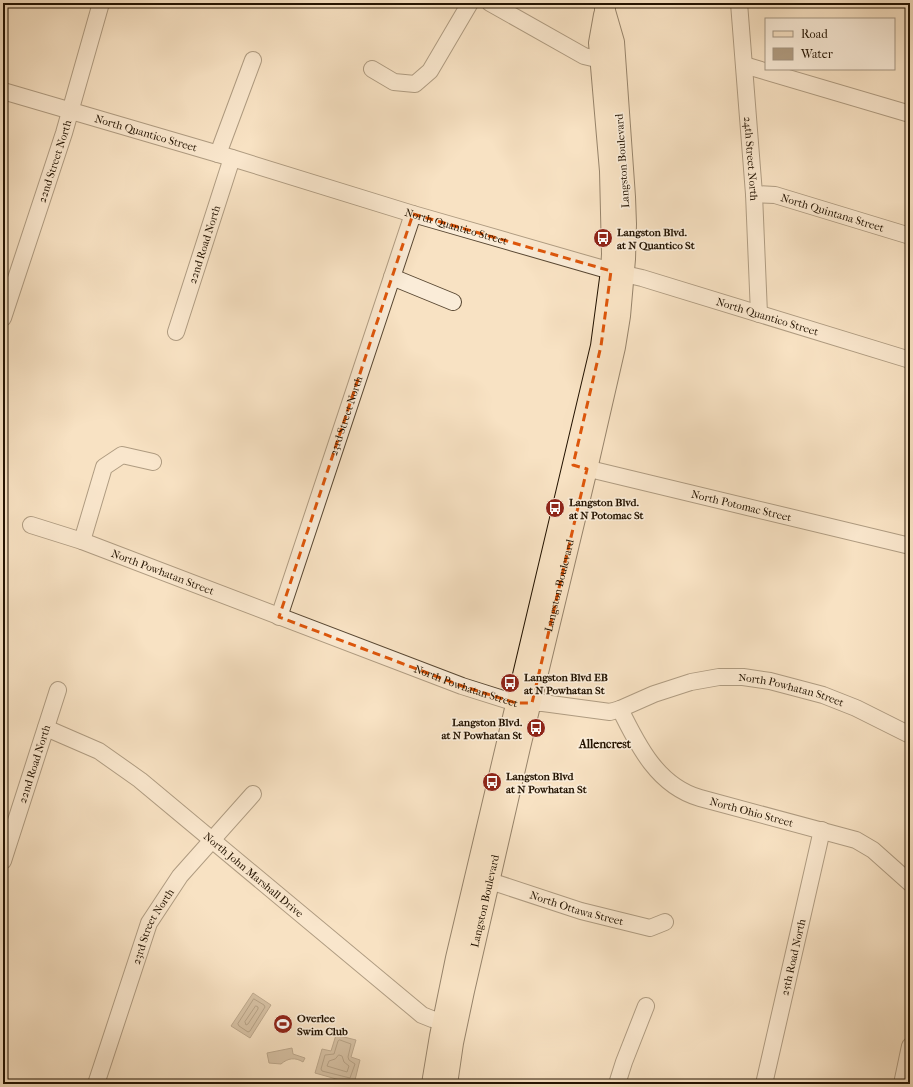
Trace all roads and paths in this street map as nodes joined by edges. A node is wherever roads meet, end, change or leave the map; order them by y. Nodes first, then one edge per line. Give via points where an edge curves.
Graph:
1 (101, 3) edge
2 (470, 3) edge
3 (490, 3) edge
4 (739, 3) edge
5 (605, 7) edge
6 (608, 59) junction
7 (253, 60) dead end
8 (744, 65) junction
9 (372, 69) dead end
10 (3, 91) edge
11 (70, 110) junction
12 (910, 114) edge
13 (225, 156) junction
14 (754, 194) junction
15 (413, 214) junction
16 (910, 236) edge
17 (617, 273) junction
18 (392, 276) junction
19 (453, 302) dead end
20 (759, 314) junction
21 (3, 318) edge
22 (176, 332) dead end
23 (910, 360) edge
24 (153, 462) dead end
25 (580, 467) junction
26 (30, 526) dead end
27 (82, 541) junction
28 (910, 546) edge
29 (279, 616) junction
30 (58, 690) dead end
31 (524, 703) junction
32 (620, 709) junction
33 (46, 728) junction
34 (910, 735) edge
35 (253, 794) dead end
36 (822, 830) junction
37 (211, 840) junction
38 (3, 861) edge
39 (490, 881) junction
40 (910, 882) edge
41 (665, 922) dead end
42 (646, 1006) dead end
43 (450, 1023) junction
44 (910, 1046) edge
45 (96, 1084) edge
46 (432, 1084) edge
47 (447, 1084) edge
48 (617, 1084) edge
49 (764, 1084) edge
50 (902, 1084) edge

1 - 11 street, 22nd Street North
2 - 9 street via 430,71 415,84 394,82
3 - 6 street via 584,56
4 - 8 street, 24th Street North
5 - 6 main road, Langston Boulevard via 614,42
6 - 17 main road, Langston Boulevard via 626,224
7 - 13 street, 22nd Road North
8 - 12 street
8 - 14 street, 24th Street North
10 - 11 street, North Quantico Street
11 - 13 street, North Quantico Street
11 - 21 street, 22nd Street North
13 - 15 street, North Quantico Street
13 - 22 street, 22nd Road North
14 - 16 street, North Quintana Street via 775,195
14 - 20 street, 24th Street North
15 - 17 street, North Quantico Street
15 - 18 street, 23rd Street North
17 - 20 street, North Quantico Street via 649,280
17 - 25 main road, Langston Boulevard via 621,309 615,347
18 - 19 street
18 - 29 street, 23rd Street North
20 - 23 street, North Quantico Street
24 - 27 street via 122,455 104,467
25 - 28 street, North Potomac Street
25 - 31 main road, Langston Boulevard
26 - 27 street, North Powhatan Street
27 - 29 street, North Powhatan Street
29 - 31 street, North Powhatan Street via 462,686
30 - 33 street, 22nd Road North
31 - 32 street, North Powhatan Street via 555,704 604,712
31 - 39 main road, Langston Boulevard
31 - 43 main road, Langston Boulevard via 456,958
32 - 34 street, North Powhatan Street via 691,682 719,677 743,677 770,681 830,697
32 - 36 street, North Ohio Street via 651,763 664,778 684,792
33 - 37 street, North John Marshall Drive via 99,751 140,780
33 - 38 street, 22nd Road North
35 - 37 street, 23rd Street North
36 - 40 street, North Ohio Street via 864,844
36 - 49 street, 25th Road North
37 - 43 street, North John Marshall Drive via 422,1014
37 - 45 street, 23rd Street North via 180,876 150,923
39 - 41 street, North Ottawa Street via 581,911 650,928
39 - 43 main road, Langston Boulevard
42 - 48 street
43 - 46 main road, Langston Boulevard
43 - 47 main road, Langston Boulevard
44 - 50 street

